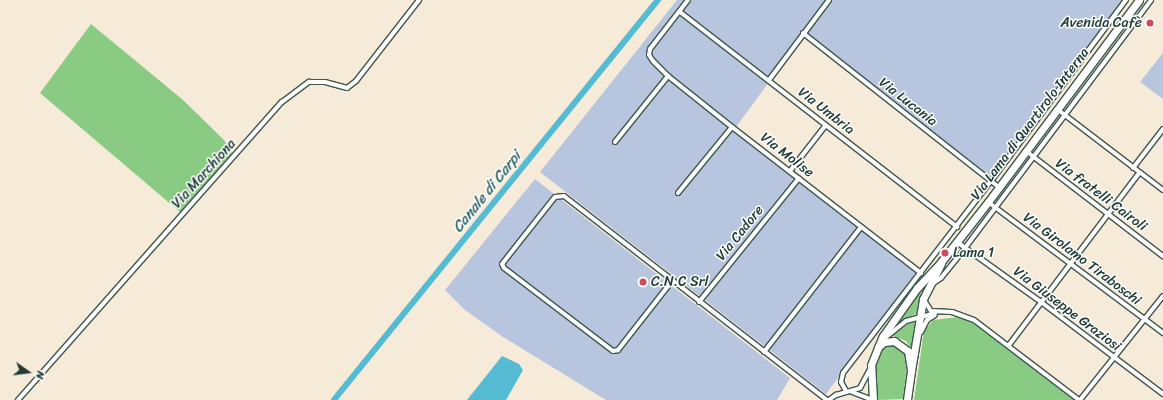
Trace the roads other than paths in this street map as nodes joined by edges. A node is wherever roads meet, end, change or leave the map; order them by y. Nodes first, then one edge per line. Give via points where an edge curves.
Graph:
1 (419, 0) edge
2 (688, 0) edge
3 (829, 0) edge
4 (1125, 0) edge
5 (1139, 0) edge
6 (1151, 0) edge
7 (1134, 7) junction
8 (680, 12) junction
9 (803, 33) junction
10 (1125, 34) junction
11 (1112, 36) junction
12 (668, 76) junction
13 (769, 80) junction
14 (1057, 109) junction
15 (1066, 116) junction
16 (826, 125) junction
17 (732, 127) junction
18 (1163, 129) edge
19 (615, 142) dead end
20 (1026, 152) junction
21 (1034, 157) junction
22 (1133, 168) junction
23 (790, 171) junction
24 (1139, 173) junction
25 (799, 178) junction
26 (991, 181) junction
27 (999, 187) junction
28 (1163, 190) edge
29 (678, 193) dead end
30 (988, 202) junction
31 (996, 208) junction
32 (1108, 214) junction
33 (861, 227) junction
34 (957, 227) junction
35 (957, 242) junction
36 (965, 248) junction
37 (1163, 256) edge
38 (941, 262) junction
39 (1070, 263) junction
40 (920, 273) junction
41 (672, 281) junction
42 (929, 286) junction
43 (1163, 296) edge
44 (923, 299) junction
45 (699, 302) junction
46 (1041, 302) junction
47 (943, 312) junction
48 (920, 315) junction
49 (1145, 319) junction
50 (1163, 333) edge
51 (1009, 345) junction
52 (876, 349) junction
53 (764, 352) junction
54 (1114, 357) junction
55 (871, 364) junction
56 (912, 368) junction
57 (848, 391) junction
58 (1163, 394) edge
59 (907, 399) edge
60 (18, 400) edge
61 (828, 400) edge
62 (873, 400) edge
63 (1079, 400) edge

1 - 60 street, Via Marchiona via 356,81 347,88 325,82 309,82 282,102
2 - 8 street
3 - 9 street
4 - 7 street
4 - 26 street
5 - 7 main road, Via Lama di Quartirolo Interna
6 - 10 street
7 - 11 main road, Via Lama di Quartirolo Interna
8 - 12 street, Via Molise via 650,49 649,55
8 - 13 street, Via Umbria
9 - 13 street
9 - 26 street, Via Lucania
10 - 11 street
10 - 15 street
11 - 14 main road, Via Lama di Quartirolo Interna
12 - 17 street, Via Molise
12 - 19 street
13 - 16 street, Via Umbria
14 - 15 street
14 - 20 main road, Via Lama di Quartirolo Interna
15 - 21 street
15 - 22 street
16 - 23 street
16 - 34 street, Via Umbria
17 - 23 street, Via Molise
17 - 29 street
18 - 22 street
20 - 21 street, Via fratelli Cairoli
20 - 27 main road, Via Lama di Quartirolo Interna
21 - 31 street
21 - 32 street, Via fratelli Cairoli
22 - 24 street
23 - 25 street, Via Molise
24 - 28 street
24 - 32 street
25 - 33 street, Via Molise
25 - 45 street, Via Cadore
26 - 27 street, Via Lucania
26 - 34 street
27 - 30 main road, Via Lama di Quartirolo Interna
30 - 31 street, Via Girolamo Tiraboschi
30 - 35 main road, Via Lama di Quartirolo Interna
31 - 36 street
31 - 39 street, Via Girolamo Tiraboschi
32 - 37 street, Via fratelli Cairoli
32 - 39 street
33 - 40 street, Via Molise
33 - 53 street
34 - 40 street
35 - 36 street, Via Giuseppe Graziosi
35 - 38 main road, Via Lama di Quartirolo Interna
36 - 42 street via 941,278
36 - 46 street, Via Giuseppe Graziosi
38 - 42 main road, Via Lama di Quartirolo Interna
38 - 52 main road, Via Lama di Quartirolo Interna via 917,288
39 - 46 street
39 - 49 street, Via Girolamo Tiraboschi
40 - 57 street via 843,373 841,382
41 - 41 street via 560,195 555,197 502,264 613,351 618,350
41 - 45 street
42 - 44 main road, Via Lama di Quartirolo Interna
43 - 49 street
44 - 47 street via 930,311
44 - 48 main road, Via Lama di Quartirolo Interna
45 - 53 street
46 - 51 street
46 - 54 street, Via Giuseppe Graziosi
47 - 48 street
47 - 51 street via 952,312 974,320
47 - 56 street via 930,317 924,324
48 - 52 street via 895,328
48 - 56 main road, Via Lama di Quartirolo Interna
49 - 50 street, Via Girolamo Tiraboschi
49 - 54 street
51 - 63 street
52 - 55 main road, Via Lama di Quartirolo Interna
52 - 56 main road via 889,341 904,345 910,355
53 - 61 street
54 - 58 street, Via Giuseppe Graziosi
54 - 63 street
55 - 57 street via 862,386
55 - 62 main road
56 - 59 main road, Via Lama di Quartirolo Interna
57 - 61 street
57 - 62 street

